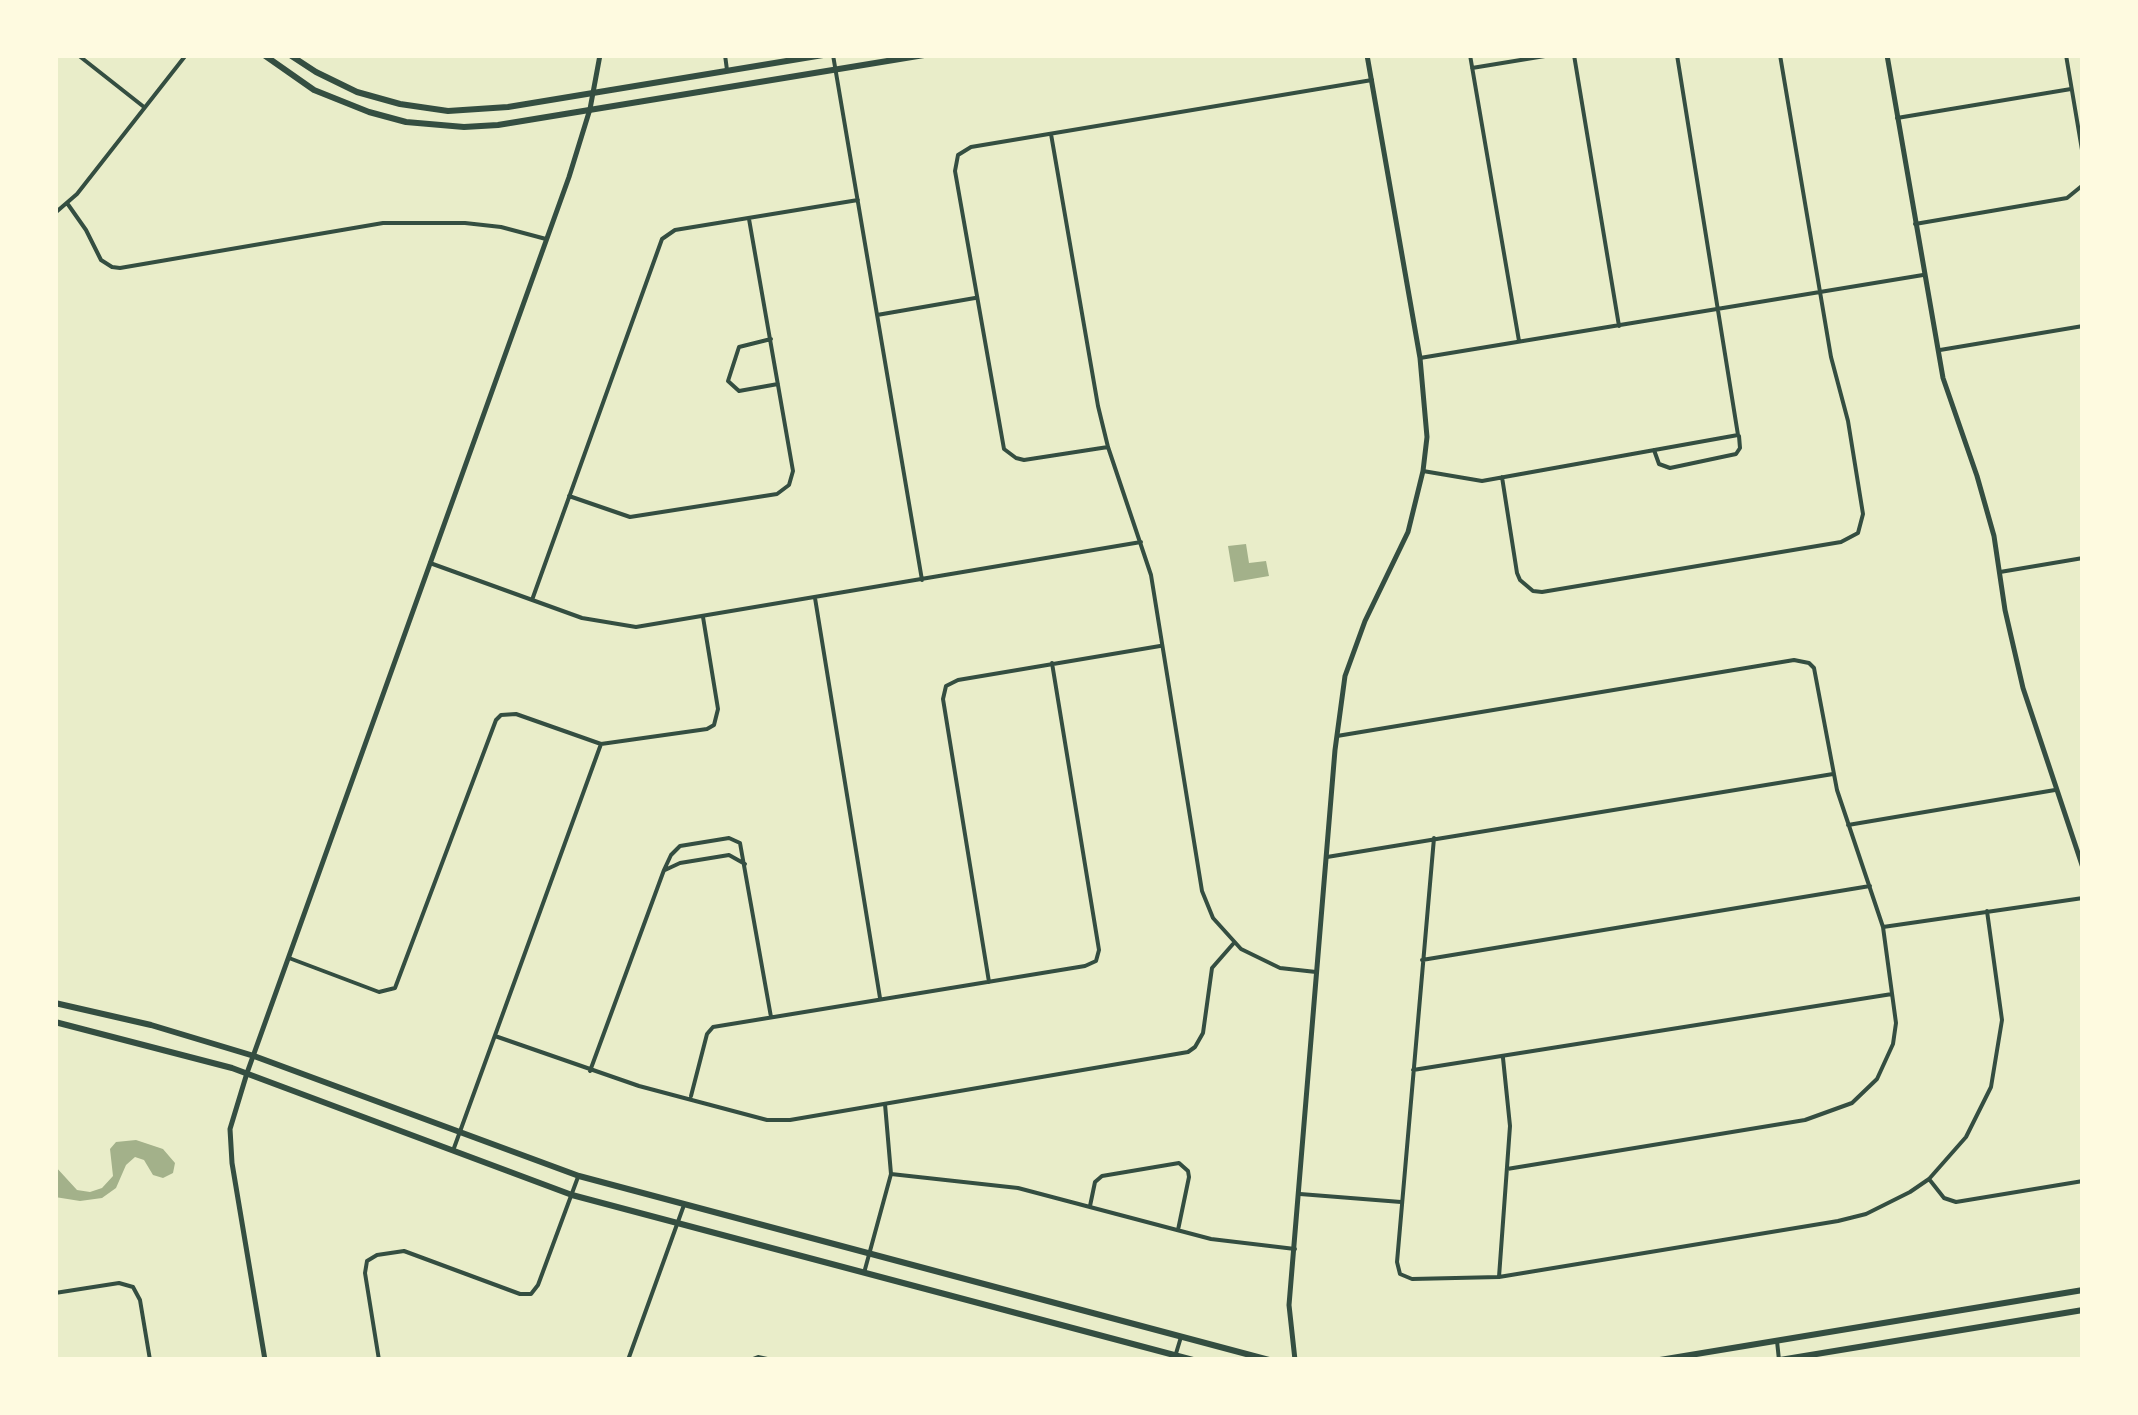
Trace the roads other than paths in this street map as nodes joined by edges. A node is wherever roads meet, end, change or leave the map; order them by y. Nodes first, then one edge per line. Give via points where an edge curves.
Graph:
1 (78, 55) edge
2 (186, 55) edge
3 (264, 55) edge
4 (290, 55) edge
5 (600, 55) edge
6 (725, 55) edge
7 (823, 55) edge
8 (833, 55) edge
9 (924, 55) edge
10 (1367, 55) edge
11 (1470, 55) edge
12 (1551, 55) edge
13 (1574, 55) edge
14 (1677, 55) edge
15 (1780, 55) edge
16 (1886, 55) edge
17 (2066, 55) edge
18 (1472, 68) junction
19 (727, 70) junction
20 (836, 70) junction
21 (1372, 80) junction
22 (2071, 89) junction
23 (594, 92) junction
24 (144, 108) junction
25 (590, 109) junction
26 (1897, 118) junction
27 (1052, 134) junction
28 (2083, 156) edge
29 (2083, 186) edge
30 (858, 200) junction
31 (67, 204) junction
32 (55, 213) edge
33 (750, 219) junction
34 (1915, 224) junction
35 (546, 239) junction
36 (1922, 275) junction
37 (1820, 293) junction
38 (975, 298) junction
39 (1718, 310) junction
40 (877, 315) junction
41 (1618, 326) junction
42 (2083, 326) edge
43 (771, 339) junction
44 (1519, 342) junction
45 (1936, 350) junction
46 (1420, 358) junction
47 (778, 384) junction
48 (1738, 434) junction
49 (1108, 448) junction
50 (1654, 450) junction
51 (1424, 470) junction
52 (1502, 477) junction
53 (569, 496) junction
54 (1141, 542) junction
55 (2083, 558) edge
56 (430, 563) junction
57 (2000, 572) junction
58 (922, 580) junction
59 (815, 598) junction
60 (532, 600) junction
61 (703, 617) junction
62 (1160, 646) junction
63 (1052, 664) junction
64 (1337, 736) junction
65 (601, 744) junction
66 (1833, 774) junction
67 (2057, 790) junction
68 (1848, 825) junction
69 (1434, 838) junction
70 (1327, 857) junction
71 (745, 864) junction
72 (2083, 868) edge
73 (664, 870) junction
74 (1870, 886) junction
75 (2083, 898) edge
76 (1987, 910) junction
77 (1883, 927) junction
78 (1233, 944) junction
79 (289, 958) junction
80 (1422, 960) junction
81 (1317, 972) junction
82 (989, 982) junction
83 (1892, 994) junction
84 (880, 999) junction
85 (55, 1003) edge
86 (771, 1017) junction
87 (55, 1022) edge
88 (495, 1036) junction
89 (254, 1056) junction
90 (1503, 1058) junction
91 (1412, 1070) junction
92 (590, 1071) junction
93 (247, 1073) junction
94 (691, 1098) junction
95 (884, 1104) junction
96 (460, 1132) junction
97 (454, 1150) junction
98 (1506, 1169) junction
99 (891, 1174) junction
100 (578, 1176) junction
101 (1929, 1179) junction
102 (2083, 1181) edge
103 (1300, 1194) junction
104 (572, 1195) junction
105 (1401, 1202) junction
106 (684, 1205) junction
107 (1090, 1206) junction
108 (678, 1224) junction
109 (1178, 1230) junction
110 (1294, 1248) junction
111 (869, 1254) junction
112 (864, 1273) junction
113 (1499, 1278) junction
114 (2083, 1290) edge
115 (55, 1293) edge
116 (2083, 1310) edge
117 (1181, 1337) junction
118 (1777, 1341) junction
119 (1175, 1358) edge
120 (150, 1360) edge
121 (265, 1360) edge
122 (379, 1360) edge
123 (628, 1360) edge
124 (750, 1360) edge
125 (772, 1360) edge
126 (1193, 1360) edge
127 (1269, 1360) edge
128 (1295, 1360) edge
129 (1660, 1360) edge
130 (1780, 1360) edge

1 - 24 street
2 - 24 street
3 - 25 main road via 314,90 406,122 481,126
4 - 23 main road via 357,92 427,109 508,107
5 - 23 street
6 - 19 street
7 - 19 main road
8 - 20 street
9 - 20 main road
10 - 21 street
11 - 18 street
12 - 18 street
13 - 41 street
14 - 39 street
15 - 37 street
16 - 26 street
17 - 22 street
18 - 44 street
19 - 23 main road
20 - 25 main road
20 - 30 street
21 - 27 street
21 - 46 street
22 - 26 street
22 - 28 street
23 - 25 street
24 - 31 street
25 - 35 street
26 - 34 street
27 - 38 street via 958,155
27 - 49 street
29 - 34 street via 2067,198
30 - 33 street
30 - 40 street
31 - 32 street
31 - 35 street via 100,260 112,267 383,224 465,223
33 - 43 street
33 - 53 street via 675,230 662,238
34 - 36 street
35 - 56 street
36 - 37 street
36 - 45 street
37 - 39 street
37 - 52 street via 1863,514 1851,539 1533,591 1517,573
38 - 40 street
38 - 49 street via 1004,448 1024,460
39 - 41 street
39 - 48 street
40 - 58 street
41 - 44 street
42 - 45 street
43 - 47 street
43 - 47 street via 739,347 728,381 739,391
44 - 46 street
45 - 57 street
46 - 51 street
47 - 53 street via 793,471 777,494 630,517
48 - 50 street
48 - 50 street via 1736,454 1670,468 1658,464
49 - 54 street
50 - 52 street
51 - 52 street via 1473,480
51 - 64 street via 1408,532 1350,661
53 - 60 street
54 - 58 street
54 - 62 street
55 - 57 street
56 - 60 street
56 - 79 street
57 - 67 street via 2017,665
58 - 59 street
59 - 61 street
59 - 84 street
60 - 61 street via 620,626
61 - 65 street via 718,709 714,724
62 - 63 street
62 - 78 street via 1202,891
63 - 82 street via 958,680 946,686 943,699
63 - 82 street via 1099,950 1085,966
64 - 66 street via 1794,660 1809,662 1817,674
64 - 70 street
65 - 79 street via 502,715 396,988 380,992
65 - 88 street
66 - 68 street
66 - 69 street
67 - 68 street
67 - 72 street
68 - 74 street
69 - 70 street
69 - 80 street
70 - 81 street
71 - 73 street via 729,855
71 - 73 street via 740,843 729,838 676,848
71 - 86 street
73 - 92 street
74 - 77 street
74 - 80 street
75 - 76 street
76 - 77 street
76 - 101 street via 2002,1004 1998,1062 1966,1137
77 - 83 street
78 - 81 street via 1262,962
78 - 95 street via 1212,968 1203,1033 1188,1052
79 - 89 street
80 - 91 street
81 - 103 street
82 - 84 street
83 - 90 street
83 - 98 street via 1896,1023 1887,1063 1866,1092 1830,1114
84 - 86 street
85 - 89 main road
86 - 94 street via 710,1029
87 - 93 main road
88 - 92 street
88 - 96 street
89 - 93 street
89 - 96 main road
90 - 91 street
90 - 98 street via 1510,1115
91 - 105 street
92 - 94 street
93 - 97 main road
93 - 121 street via 230,1146
94 - 95 street via 780,1120
95 - 99 street
96 - 97 street
96 - 100 main road
97 - 104 main road
98 - 113 street
99 - 107 street via 1018,1188
99 - 111 street
100 - 104 street
100 - 106 main road
101 - 102 street via 1956,1202
101 - 113 street via 1838,1222
103 - 105 street
103 - 110 street
104 - 108 main road
104 - 122 street via 531,1294 404,1252 372,1258 365,1273
105 - 113 street via 1400,1274
106 - 108 street
106 - 111 main road
107 - 109 street
107 - 109 street via 1102,1176 1180,1163 1189,1177
108 - 112 main road
108 - 123 street
109 - 110 street
110 - 128 street via 1289,1305
111 - 112 street
111 - 117 main road
112 - 119 main road
114 - 118 main road
115 - 120 street via 119,1282 133,1287
116 - 130 main road
117 - 119 street
117 - 127 main road
118 - 129 main road
118 - 130 street
119 - 126 main road
124 - 125 street

